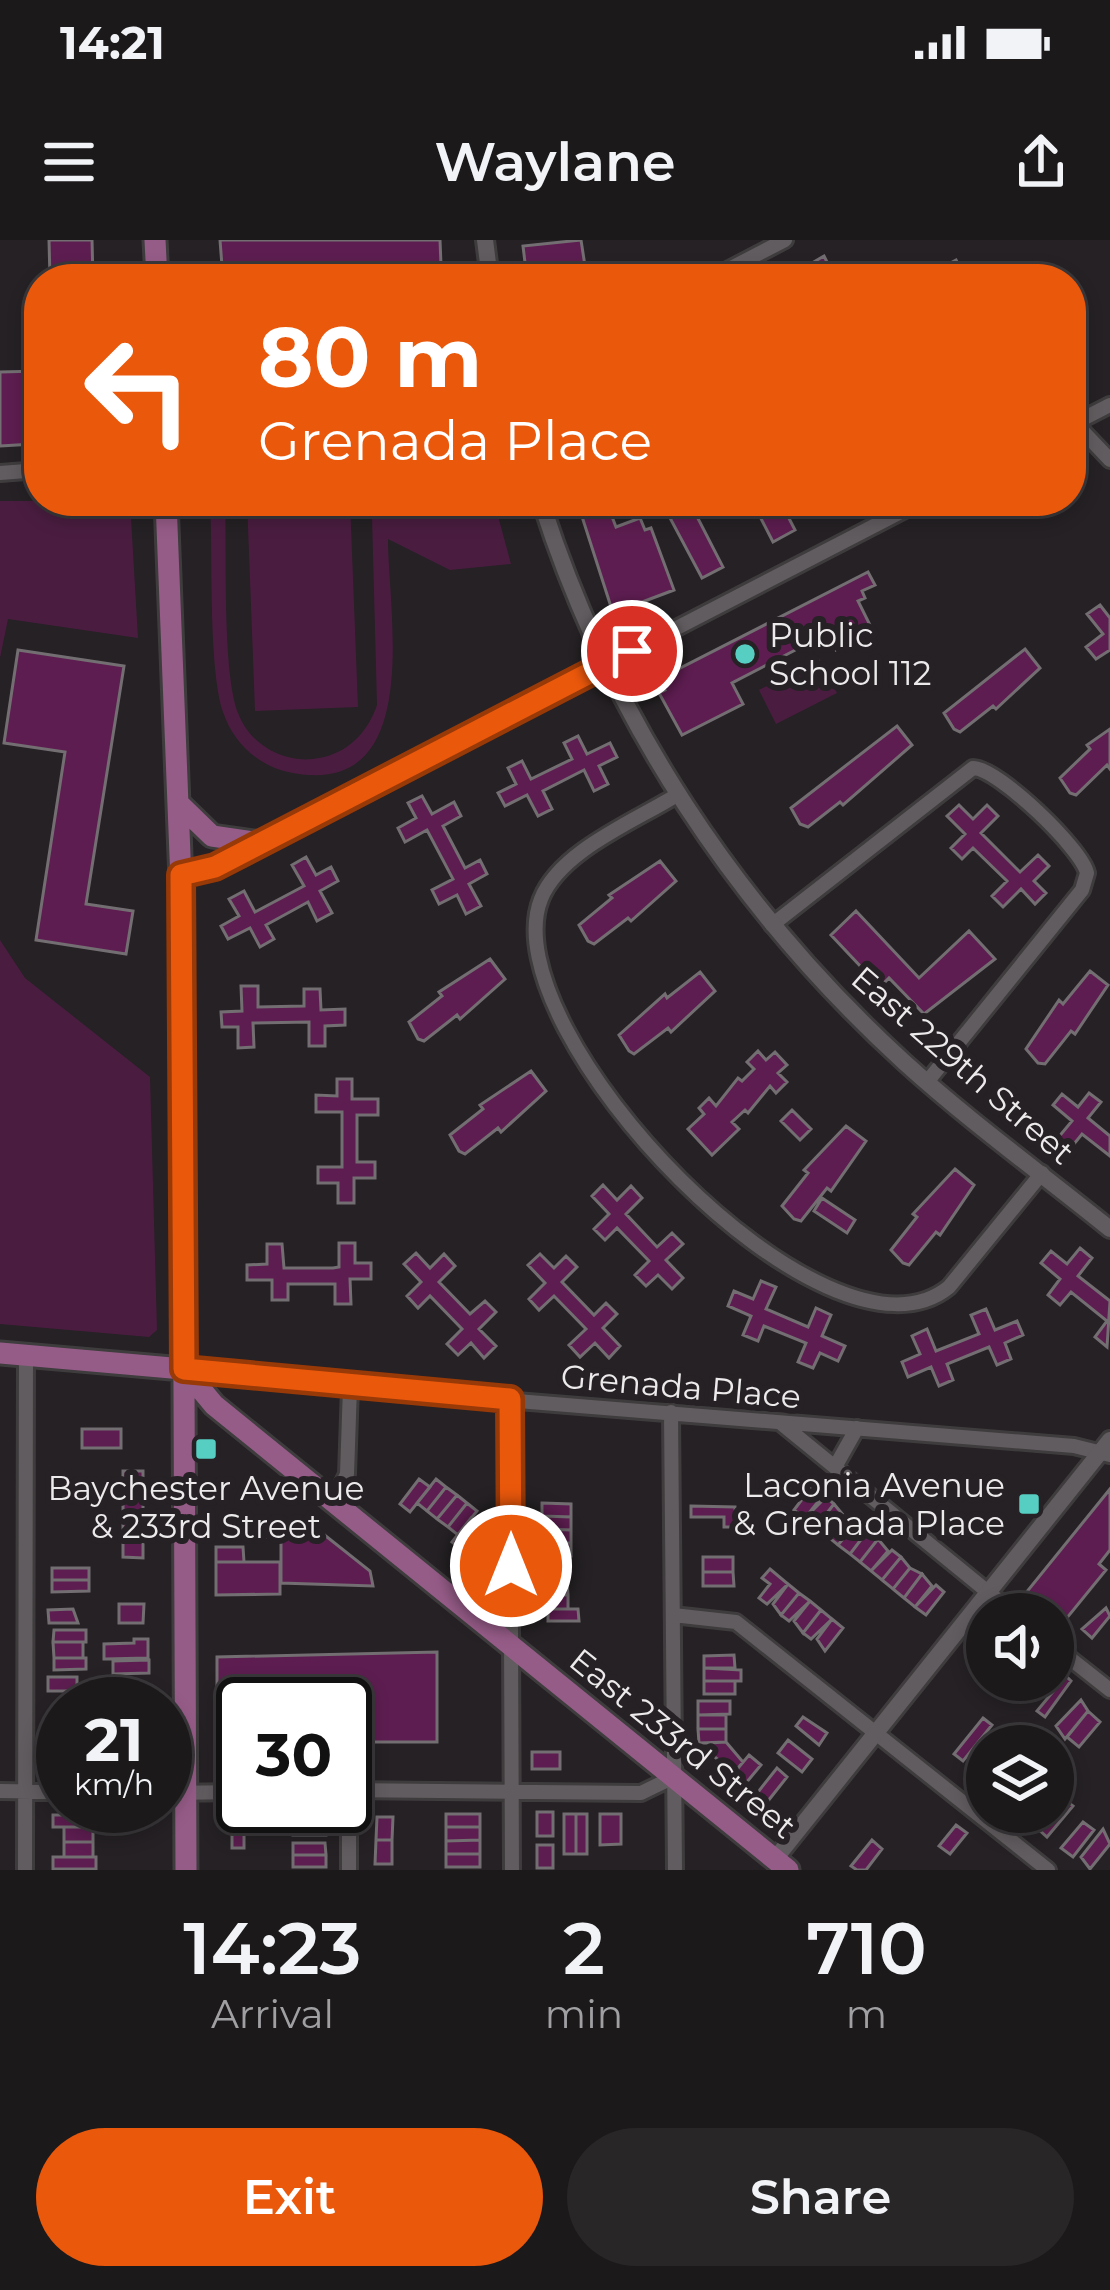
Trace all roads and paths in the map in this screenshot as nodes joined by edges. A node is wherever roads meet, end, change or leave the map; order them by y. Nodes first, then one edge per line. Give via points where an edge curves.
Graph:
1 (785, 240) edge
2 (739, 264) edge
3 (1086, 437) edge
4 (1110, 460) edge
5 (167, 516) edge
6 (547, 516) edge
7 (893, 516) edge
8 (607, 664) junction
9 (676, 795) junction
10 (178, 803) junction
11 (261, 843) junction
12 (181, 875) junction
13 (772, 925) junction
14 (927, 1082) junction
15 (1042, 1174) junction
16 (1110, 1229) edge
17 (0, 1353) edge
18 (26, 1355) junction
19 (184, 1369) junction
20 (350, 1388) junction
21 (510, 1399) junction
22 (670, 1412) junction
23 (779, 1421) junction
24 (857, 1428) junction
25 (1108, 1448) edge
26 (835, 1467) junction
27 (333, 1502) junction
28 (988, 1593) joint
29 (673, 1615) junction
30 (966, 1620) edge
31 (512, 1646) junction
32 (1074, 1662) edge
33 (177, 1677) edge
34 (1110, 1690) edge
35 (876, 1733) junction
36 (674, 1777) junction
37 (372, 1790) edge
38 (0, 1791) edge
39 (25, 1791) junction
40 (36, 1791) edge
41 (512, 1792) junction
42 (181, 1833) edge
43 (348, 1833) edge
44 (781, 1865) edge
45 (25, 1870) edge
46 (186, 1870) edge
47 (349, 1870) edge
48 (512, 1870) edge
49 (675, 1870) edge
50 (1048, 1870) edge

1 - 2 street
3 - 4 street
5 - 10 main road
6 - 8 street, East 229th Street
7 - 8 street
8 - 9 street, East 229th Street
8 - 11 street
9 - 13 street, East 229th Street
9 - 15 street via 558,872 540,902 536,932 550,986 600,1084 686,1187 792,1266 858,1298 905,1305 949,1287
10 - 11 main road via 212,836
10 - 12 main road
11 - 12 street
12 - 19 main road
13 - 14 street, East 229th Street
13 - 14 street via 974,768 999,778 1078,853 1087,873 1082,890
14 - 15 street, East 229th Street
15 - 16 street, East 229th Street
17 - 18 main road
18 - 19 main road
18 - 39 street
19 - 20 street, Grenada Place
19 - 27 main road, East 233rd Street via 214,1405
19 - 33 main road
20 - 21 street, Grenada Place
20 - 27 street via 347,1474
21 - 22 street, Grenada Place
21 - 31 street
22 - 23 street, Grenada Place
22 - 29 street
23 - 24 street, Grenada Place
23 - 26 street
24 - 25 street, Grenada Place
24 - 26 street
25 - 28 street
26 - 28 street
27 - 31 main road, East 233rd Street
29 - 35 street via 736,1622
29 - 36 street
30 - 35 street
31 - 36 main road, East 233rd Street
31 - 41 street
32 - 34 street
35 - 44 street
35 - 50 street
36 - 41 street via 641,1793
36 - 44 main road, East 233rd Street
36 - 49 street
37 - 41 street
38 - 39 street
39 - 40 street
39 - 45 street
41 - 48 street
42 - 46 main road
43 - 47 street

